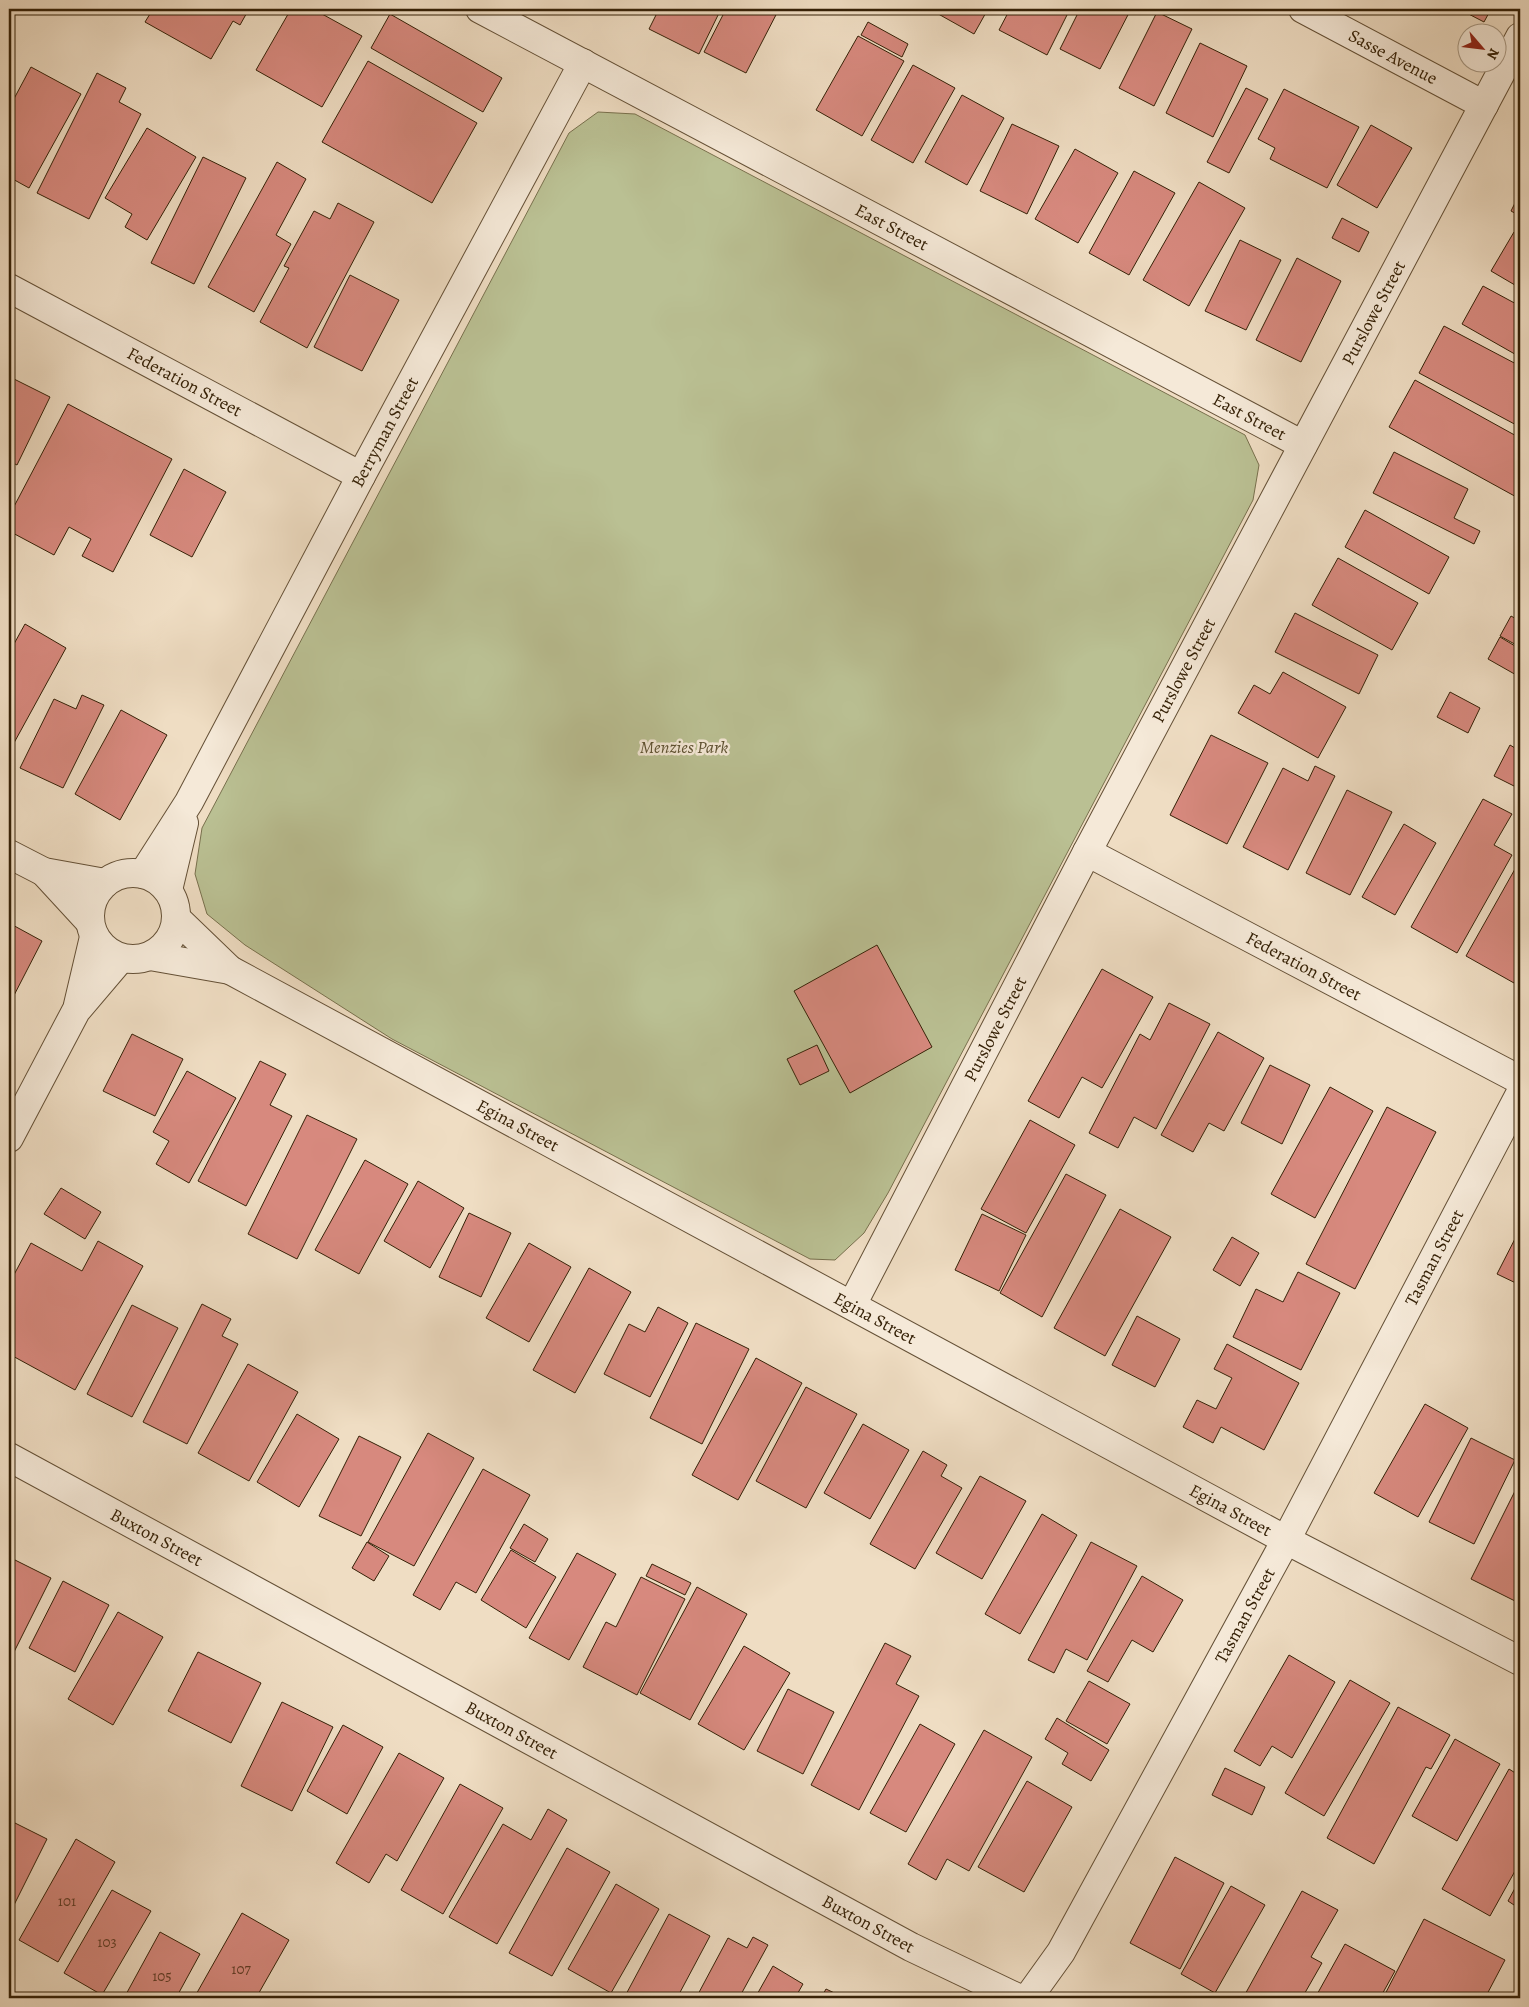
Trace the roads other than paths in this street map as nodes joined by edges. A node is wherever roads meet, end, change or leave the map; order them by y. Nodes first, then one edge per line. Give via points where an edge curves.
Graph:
1 (480, 9) edge
2 (1304, 9) edge
3 (1520, 37) edge
4 (584, 63) junction
5 (1484, 105) junction
6 (9, 288) edge
7 (1303, 445) junction
8 (360, 476) junction
9 (189, 802) junction
10 (1087, 852) junction
11 (9, 854) edge
12 (44, 872) junction
13 (143, 874) junction
14 (105, 884) junction
15 (168, 890) junction
16 (176, 918) junction
17 (92, 929) junction
18 (150, 956) junction
19 (121, 958) junction
20 (230, 970) junction
21 (76, 1011) junction
22 (1520, 1080) edge
23 (1520, 1094) edge
24 (9, 1138) edge
25 (852, 1305) junction
26 (9, 1457) edge
27 (1286, 1540) junction
28 (1520, 1661) edge
29 (1018, 1998) edge
30 (1028, 1998) edge

1 - 4 street, East Street
2 - 5 street, Sasse Avenue
3 - 5 street, Purslowe Street
4 - 7 street, East Street
4 - 8 street, Berryman Street
5 - 7 street, Purslowe Street
6 - 8 street, Federation Street
7 - 10 street, Purslowe Street
8 - 9 street, Berryman Street
9 - 13 street, Berryman Street
9 - 15 street, Berryman Street
10 - 22 street, Federation Street
10 - 25 street, Purslowe Street
11 - 12 street
12 - 14 street
12 - 17 street
13 - 14 street via 116,876
13 - 15 street
14 - 17 street via 93,901
15 - 16 street
16 - 18 street via 169,941
16 - 20 street, Egina Street
17 - 19 street via 110,953
17 - 21 street
18 - 19 street
18 - 20 street, Egina Street
19 - 21 street
20 - 25 street, Egina Street
21 - 24 street
23 - 27 street, Tasman Street
25 - 27 street, Egina Street
26 - 29 street, Buxton Street via 911,1947
27 - 28 street, Egina Street
27 - 30 street, Tasman Street via 1061,1952

